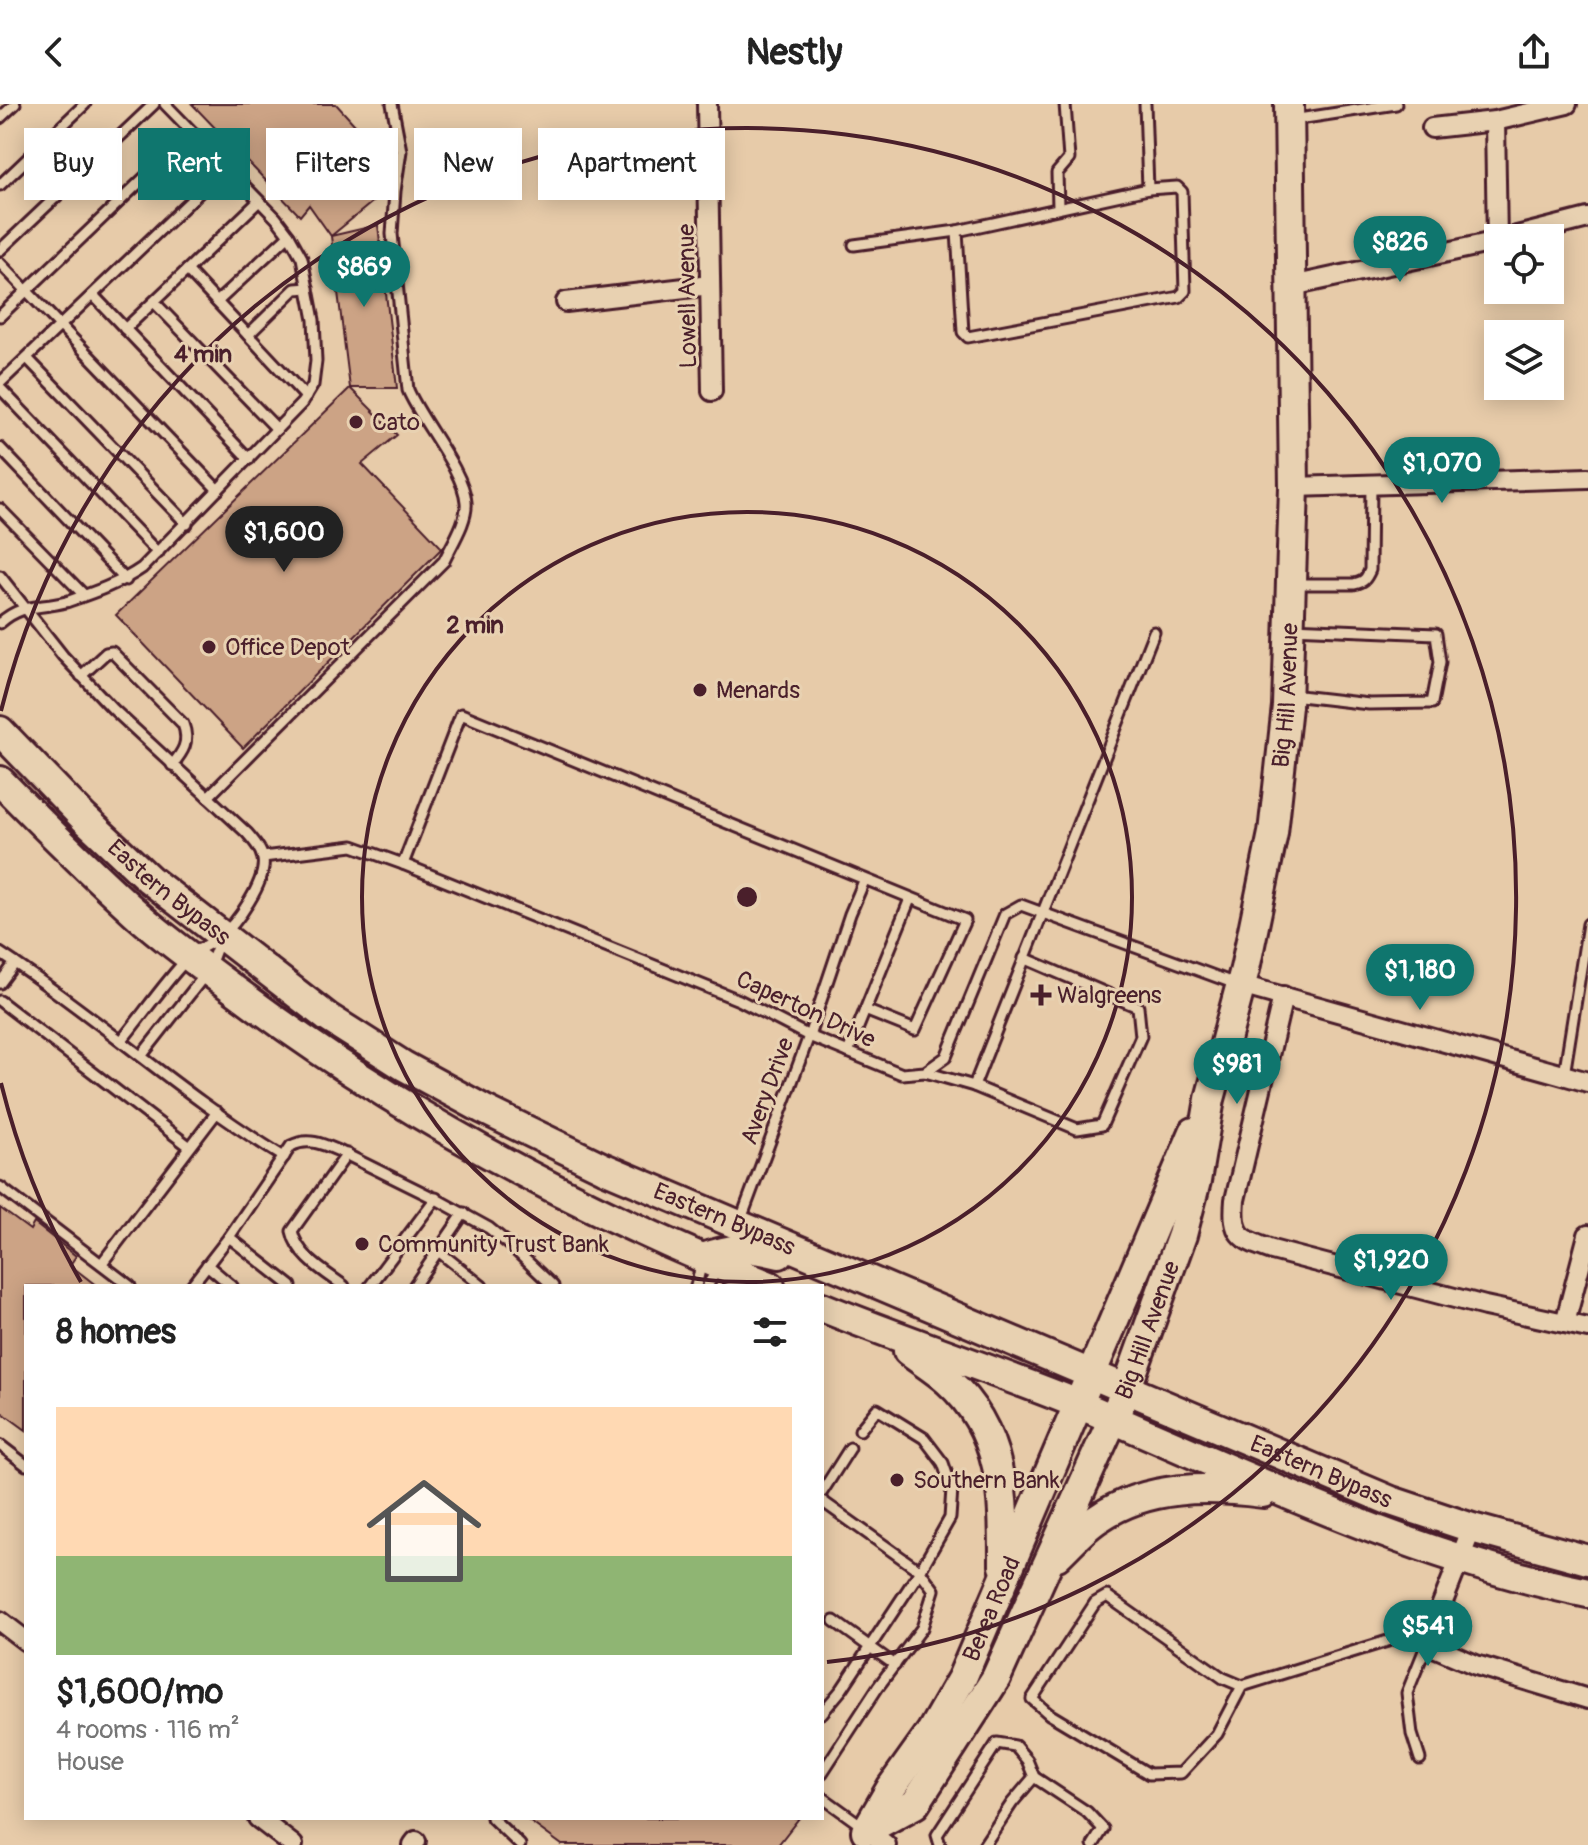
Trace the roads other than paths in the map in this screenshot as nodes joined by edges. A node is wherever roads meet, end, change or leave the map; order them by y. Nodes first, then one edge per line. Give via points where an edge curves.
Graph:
1 (15, 104) edge
2 (85, 104) edge
3 (154, 104) edge
4 (165, 104) edge
5 (392, 104) edge
6 (707, 104) edge
7 (1065, 104) edge
8 (1145, 104) edge
9 (1396, 104) edge
10 (1567, 104) edge
11 (1289, 112) edge
12 (0, 118) edge
13 (1495, 121) junction
14 (188, 128) edge
15 (1432, 128) dead end
16 (138, 184) edge
17 (0, 185) edge
18 (1148, 189) junction
19 (250, 192) edge
20 (192, 200) edge
21 (259, 201) junction
22 (1058, 207) junction
23 (1588, 218) edge
24 (1498, 224) edge
25 (1564, 224) edge
26 (957, 231) junction
27 (289, 235) junction
28 (1484, 244) edge
29 (854, 245) dead end
30 (0, 250) edge
31 (0, 263) edge
32 (187, 270) junction
33 (710, 285) junction
34 (1292, 286) junction
35 (308, 288) junction
36 (26, 291) junction
37 (93, 295) junction
38 (154, 302) junction
39 (217, 302) junction
40 (566, 302) dead end
41 (0, 316) edge
42 (60, 326) junction
43 (125, 329) junction
44 (248, 335) junction
45 (27, 358) junction
46 (0, 384) edge
47 (712, 391) dead end
48 (306, 397) junction
49 (277, 429) junction
50 (0, 448) edge
51 (249, 459) junction
52 (1588, 478) edge
53 (1371, 485) junction
54 (1294, 487) junction
55 (218, 490) junction
56 (0, 509) edge
57 (187, 524) junction
58 (158, 553) junction
59 (0, 576) edge
60 (126, 580) junction
61 (1292, 584) junction
62 (84, 595) junction
63 (25, 607) junction
64 (0, 623) edge
65 (1291, 628) junction
66 (1154, 632) dead end
67 (81, 676) junction
68 (1287, 695) junction
69 (0, 731) edge
70 (172, 765) junction
71 (0, 781) edge
72 (208, 797) junction
73 (263, 857) junction
74 (403, 864) junction
75 (864, 881) junction
76 (910, 899) junction
77 (1044, 913) junction
78 (1588, 924) edge
79 (221, 936) junction
80 (0, 953) edge
81 (1024, 958) junction
82 (15, 963) junction
83 (199, 963) junction
84 (0, 983) edge
85 (1241, 985) junction
86 (1283, 996) junction
87 (0, 1001) edge
88 (865, 1010) junction
89 (809, 1036) junction
90 (122, 1040) junction
91 (848, 1052) junction
92 (142, 1055) junction
93 (925, 1072) junction
94 (1564, 1075) junction
95 (1588, 1082) edge
96 (974, 1086) junction
97 (1210, 1099) junction
98 (217, 1112) junction
99 (190, 1147) junction
100 (347, 1154) junction
101 (284, 1157) junction
102 (0, 1187) edge
103 (436, 1198) junction
104 (464, 1213) junction
105 (739, 1225) junction
106 (1588, 1235) edge
107 (229, 1237) junction
108 (437, 1250) junction
109 (102, 1263) junction
110 (207, 1265) junction
111 (708, 1275) edge
112 (861, 1277) junction
113 (128, 1284) edge
114 (193, 1284) edge
115 (230, 1284) edge
116 (288, 1284) edge
117 (341, 1284) edge
118 (372, 1284) edge
119 (415, 1284) edge
120 (480, 1284) edge
121 (548, 1284) edge
122 (759, 1284) edge
123 (824, 1308) edge
124 (1565, 1323) junction
125 (1588, 1328) edge
126 (878, 1330) junction
127 (1092, 1376) junction
128 (1126, 1390) junction
129 (1078, 1405) junction
130 (1113, 1419) junction
131 (860, 1430) dead end
132 (0, 1445) edge
133 (850, 1448) dead end
134 (24, 1463) edge
135 (824, 1489) edge
136 (1303, 1499) junction
137 (824, 1502) edge
138 (1472, 1528) junction
139 (1460, 1559) junction
140 (1588, 1560) edge
141 (1048, 1566) junction
142 (920, 1571) junction
143 (1004, 1579) junction
144 (1588, 1593) edge
145 (0, 1621) edge
146 (834, 1621) dead end
147 (1431, 1632) junction
148 (24, 1639) edge
149 (870, 1648) junction
150 (895, 1665) junction
151 (1242, 1686) junction
152 (1588, 1699) edge
153 (824, 1711) edge
154 (1420, 1759) dead end
155 (824, 1770) edge
156 (1034, 1777) junction
157 (824, 1799) edge
158 (261, 1820) edge
159 (494, 1820) edge
160 (870, 1840) edge
161 (293, 1845) edge
162 (520, 1845) edge
163 (940, 1845) edge
164 (984, 1845) edge
165 (1093, 1845) edge

1 - 12 lane
2 - 17 lane
3 - 30 lane
4 - 14 lane
5 - 72 lane via 401,151 392,234 408,390 455,470 467,502 461,525 444,561
6 - 33 street, Lowell Avenue
7 - 22 lane via 1069,159 1057,173
8 - 18 lane
9 - 11 lane
10 - 13 street
11 - 34 main road, Big Hill Avenue
13 - 15 street
13 - 24 street
16 - 36 lane
18 - 22 lane
18 - 26 lane via 1177,187 1182,192 1185,291 1179,297 968,337 963,332
19 - 21 lane
20 - 37 lane
21 - 27 lane
21 - 32 lane
22 - 26 lane
23 - 25 street
26 - 29 lane
27 - 35 lane via 302,258
27 - 39 lane
28 - 34 street
31 - 36 lane
32 - 38 lane
32 - 39 lane
33 - 40 street
33 - 47 street, Lowell Avenue
34 - 54 main road, Big Hill Avenue
35 - 44 lane via 295,289
35 - 48 lane via 316,361
36 - 41 lane
36 - 42 lane
37 - 42 lane
37 - 43 lane
38 - 43 lane
38 - 49 lane
39 - 44 lane
42 - 45 lane
42 - 55 lane
43 - 51 lane
44 - 48 lane
45 - 46 lane
45 - 57 lane
46 - 58 lane
48 - 49 lane
49 - 51 lane
50 - 60 lane
51 - 55 lane
52 - 53 street
53 - 54 street
53 - 61 lane via 1370,570 1362,583
54 - 61 main road, Big Hill Avenue
55 - 57 lane
56 - 62 lane
57 - 58 lane
58 - 60 lane
59 - 63 lane
60 - 62 lane
61 - 65 main road, Big Hill Avenue
62 - 63 lane
63 - 64 lane
63 - 67 lane
65 - 68 main road, Big Hill Avenue
65 - 68 lane via 1436,634 1440,662 1432,703 1369,704
66 - 77 lane
67 - 70 lane
67 - 70 lane via 112,652 183,724 185,750
68 - 85 main road, Big Hill Avenue via 1273,833
69 - 79 main road, Eastern Bypass via 149,879
70 - 72 lane
71 - 83 main road, Eastern Bypass via 141,917
72 - 73 lane via 247,833
73 - 74 lane, Caperton Drive via 353,846
73 - 79 lane via 255,890
74 - 75 lane via 461,714
74 - 89 lane, Caperton Drive via 739,1000
75 - 76 lane
75 - 89 lane, Avery Drive
76 - 88 lane
76 - 88 lane via 965,920 915,1030
77 - 81 lane
77 - 85 lane
77 - 93 lane via 1021,905 1005,914 946,1057
78 - 94 lane
79 - 83 lane
79 - 83 lane
79 - 105 main road, Eastern Bypass via 327,1017 417,1073 604,1168
80 - 82 lane
81 - 96 lane
81 - 96 lane, Caperton Drive via 1138,1007 1141,1036 1102,1125 1077,1129
82 - 84 lane
82 - 90 lane
83 - 90 lane
83 - 92 lane
83 - 111 main road, Eastern Bypass via 309,1046 381,1092
85 - 86 street
85 - 97 main road, Big Hill Avenue
86 - 94 street
86 - 124 street via 1235,1200 1236,1232 1272,1250
87 - 99 lane
88 - 91 lane
89 - 91 lane, Caperton Drive
89 - 105 lane, Avery Drive
90 - 92 lane
91 - 93 lane, Caperton Drive via 902,1074
92 - 98 lane
93 - 96 lane, Caperton Drive
94 - 95 street
97 - 127 main road, Big Hill Avenue
97 - 128 main road, Big Hill Avenue via 1182,1235
98 - 99 lane
98 - 101 lane
99 - 109 lane
100 - 101 lane via 304,1141 291,1146
100 - 103 lane
100 - 117 lane via 292,1231 312,1262
101 - 107 lane
102 - 109 lane
103 - 104 lane
103 - 118 lane
104 - 108 lane
104 - 121 lane via 510,1245
105 - 112 main road, Eastern Bypass
106 - 124 street
107 - 110 lane
107 - 116 lane
108 - 119 lane
108 - 120 lane
109 - 113 lane
110 - 114 lane
110 - 115 lane
111 - 112 main road via 731,1249 762,1249
111 - 122 main road, Eastern Bypass
112 - 127 main road, Eastern Bypass
123 - 126 main road, Eastern Bypass
124 - 125 street
126 - 129 main road, Eastern Bypass
126 - 143 main road via 949,1381 981,1424 1003,1489
127 - 128 main road, Eastern Bypass
127 - 129 main road, Berea Road
128 - 130 main road, Big Hill Avenue
128 - 138 main road, Eastern Bypass via 1391,1501
129 - 130 main road, Eastern Bypass
129 - 143 main road, Berea Road
130 - 136 main road, Eastern Bypass
130 - 141 main road, Berea Road
131 - 142 lane via 877,1409 924,1438 943,1463 952,1489 950,1518
132 - 134 lane
133 - 135 lane
136 - 139 main road, Eastern Bypass
136 - 141 main road via 1218,1487 1137,1498 1098,1518
137 - 142 lane
138 - 139 street
138 - 140 main road, Eastern Bypass
139 - 144 main road, Eastern Bypass
139 - 147 street
141 - 160 main road, Berea Road via 996,1678 915,1804
142 - 149 lane
142 - 150 lane via 934,1590 922,1628
143 - 160 main road, Berea Road via 962,1678 891,1788
145 - 148 street
146 - 149 lane
147 - 151 lane
147 - 152 street via 1434,1647 1444,1654
147 - 154 lane via 1407,1693
149 - 150 lane
149 - 153 lane
150 - 155 lane
151 - 151 lane via 1107,1596 1095,1603 1032,1699 1149,1774 1181,1773 1217,1734
156 - 163 lane via 1015,1746 997,1743 937,1835
156 - 164 lane
156 - 165 lane via 1103,1829
157 - 160 lane
158 - 161 street
159 - 162 lane

